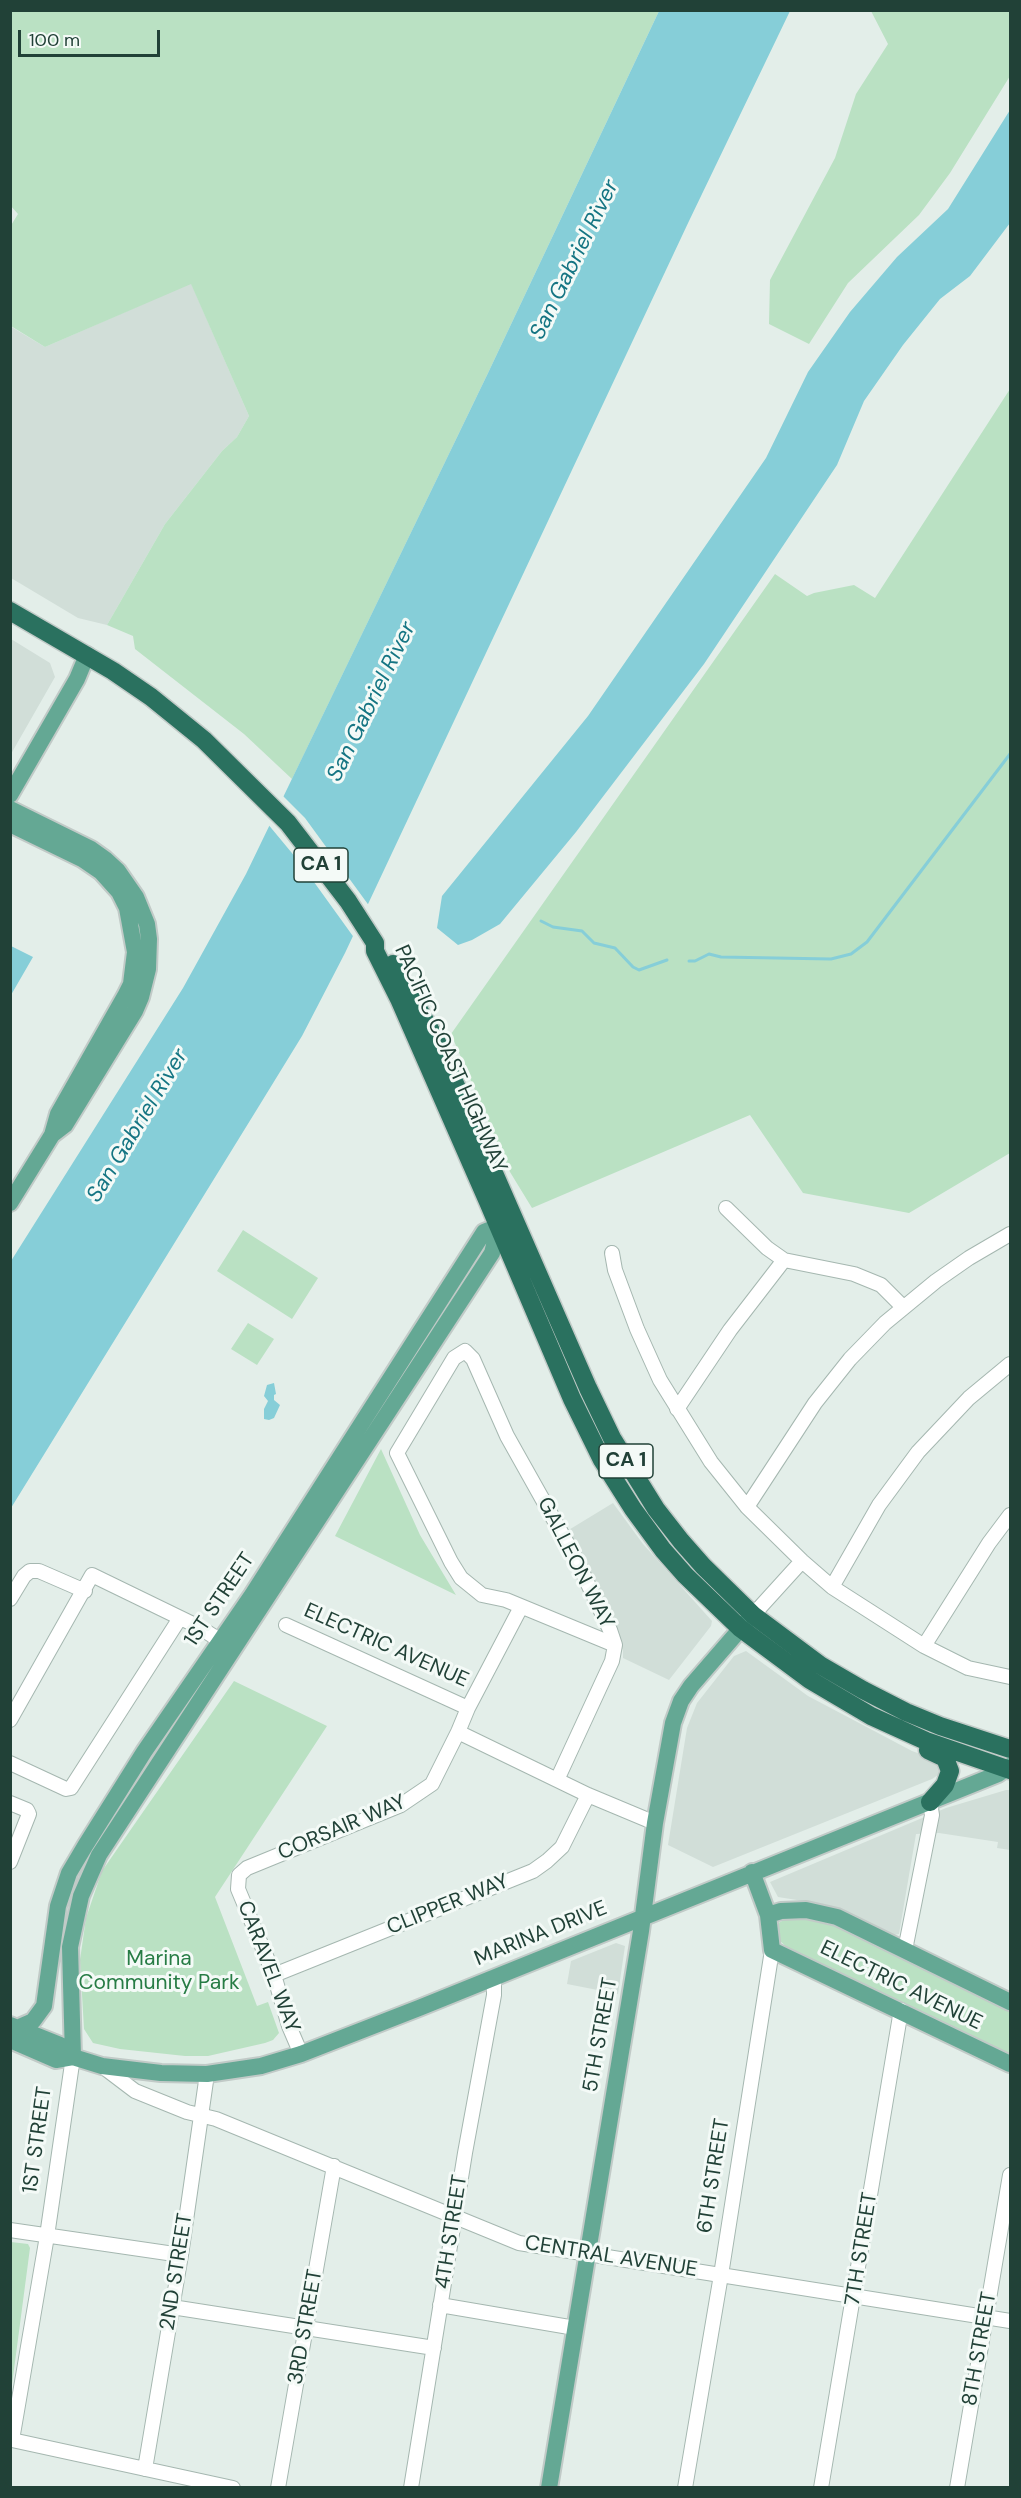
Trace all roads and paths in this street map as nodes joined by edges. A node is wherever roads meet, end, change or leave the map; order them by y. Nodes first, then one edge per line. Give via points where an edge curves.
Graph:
1 (10, 611) edge
2 (87, 655) junction
3 (10, 795) edge
4 (10, 809) edge
5 (10, 824) edge
6 (123, 888) junction
7 (374, 941) junction
8 (10, 1203) edge
9 (726, 1208) dead end
10 (511, 1210) junction
11 (499, 1226) junction
12 (1011, 1234) edge
13 (612, 1253) dead end
14 (784, 1260) junction
15 (903, 1307) junction
16 (1011, 1364) edge
17 (677, 1409) junction
18 (747, 1507) junction
19 (1011, 1515) edge
20 (802, 1561) junction
21 (832, 1587) junction
22 (85, 1591) junction
23 (10, 1599) edge
24 (521, 1606) junction
25 (753, 1615) junction
26 (180, 1618) junction
27 (286, 1625) dead end
28 (740, 1628) junction
29 (227, 1645) junction
30 (615, 1645) junction
31 (924, 1646) junction
32 (820, 1665) junction
33 (1011, 1677) edge
34 (810, 1680) junction
35 (468, 1708) junction
36 (871, 1716) junction
37 (10, 1720) edge
38 (458, 1732) junction
39 (1011, 1749) edge
40 (10, 1762) edge
41 (1010, 1768) edge
42 (557, 1780) junction
43 (588, 1795) junction
44 (930, 1802) junction
45 (10, 1803) edge
46 (655, 1823) junction
47 (10, 1862) edge
48 (752, 1872) junction
49 (237, 1879) joint
50 (768, 1915) junction
51 (643, 1917) junction
52 (772, 1950) junction
53 (905, 1950) junction
54 (49, 1955) junction
55 (274, 1975) junction
56 (494, 1977) junction
57 (1011, 2001) edge
58 (901, 2010) junction
59 (72, 2024) junction
60 (13, 2031) edge
61 (301, 2054) junction
62 (73, 2057) junction
63 (1011, 2064) edge
64 (102, 2066) junction
65 (207, 2074) junction
66 (201, 2116) junction
67 (334, 2166) junction
68 (1011, 2175) edge
69 (456, 2217) junction
70 (10, 2230) edge
71 (47, 2236) junction
72 (587, 2254) junction
73 (181, 2255) junction
74 (721, 2275) junction
75 (854, 2297) junction
76 (440, 2306) junction
77 (172, 2307) junction
78 (986, 2318) junction
79 (1011, 2321) edge
80 (306, 2328) junction
81 (575, 2328) junction
82 (434, 2348) junction
83 (145, 2469) junction
84 (233, 2487) edge
85 (278, 2487) edge
86 (411, 2487) edge
87 (549, 2487) edge
88 (685, 2487) edge
89 (821, 2487) edge
90 (957, 2487) edge

1 - 2 highway, CA 1
2 - 3 main road via 76,682
2 - 7 highway, CA 1 via 186,725 262,796 311,851
4 - 6 main road via 91,849 118,871
5 - 6 main road via 82,859
6 - 8 main road via 134,936 131,984 58,1114 52,1135
7 - 10 highway, PACIFIC COAST HIGHWAY / CA 1 via 382,946 436,1040
7 - 11 highway, PACIFIC COAST HIGHWAY / CA 1 via 375,951
9 - 14 street
10 - 11 main road, 1ST STREET
10 - 25 highway, PACIFIC COAST HIGHWAY / CA 1 via 612,1438 681,1541
11 - 28 highway, PACIFIC COAST HIGHWAY / CA 1 via 572,1400 602,1460 663,1550
11 - 29 main road, 1ST STREET via 484,1232 252,1595
12 - 15 street via 969,1258
13 - 17 street via 637,1329
14 - 15 street via 854,1274 881,1285
14 - 17 street via 730,1330
15 - 18 street via 850,1359 815,1403
16 - 21 street via 969,1398 918,1452 879,1505
17 - 18 street via 711,1462
18 - 20 street
19 - 31 street
20 - 21 street
20 - 25 street
21 - 31 street
22 - 23 street via 39,1571 30,1571
22 - 26 street via 92,1575
22 - 37 street
24 - 30 street
24 - 30 street, GALLEON WAY via 482,1595 461,1578 397,1453 454,1358 465,1351 473,1359 507,1436 576,1559
24 - 35 street, CORSAIR WAY
25 - 28 main road, 5TH STREET
25 - 32 highway, PACIFIC COAST HIGHWAY / CA 1
26 - 29 street
26 - 40 street via 71,1788 66,1790
27 - 35 street, ELECTRIC AVENUE
28 - 34 highway, PACIFIC COAST HIGHWAY / CA 1
28 - 46 main road, 5TH STREET via 681,1701 673,1723
29 - 54 main road, 1ST STREET via 144,1752 69,1873
29 - 59 main road, 1ST STREET via 112,1834 81,1896 70,1947
30 - 42 street, GALLEON WAY via 612,1661
31 - 33 street via 968,1668
32 - 34 highway
32 - 39 highway, PACIFIC COAST HIGHWAY / CA 1 via 906,1712
34 - 36 highway, PACIFIC COAST HIGHWAY / CA 1
35 - 38 street, CORSAIR WAY
36 - 41 highway, PACIFIC COAST HIGHWAY / CA 1 via 926,1741
36 - 44 highway via 881,1729 947,1761 949,1778
38 - 42 street
38 - 49 street, CORSAIR WAY via 432,1784 417,1795 247,1868
41 - 44 main road, MARINA DRIVE
42 - 43 street
43 - 46 street
43 - 55 street, CLIPPER WAY via 562,1847 532,1871
44 - 48 main road, MARINA DRIVE
44 - 53 street via 932,1815
45 - 47 street via 29,1814
46 - 51 main road, 5TH STREET
48 - 50 main road, 6TH STREET
48 - 51 main road, MARINA DRIVE
49 - 55 street, CARAVEL WAY
50 - 52 main road, 6TH STREET
50 - 53 main road, ELECTRIC AVENUE via 806,1910 823,1913
51 - 56 main road, MARINA DRIVE
51 - 72 main road, 5TH STREET
52 - 58 main road, ELECTRIC AVENUE
52 - 74 street, 6TH STREET
53 - 57 main road, ELECTRIC AVENUE
54 - 59 main road, 1ST STREET
54 - 60 main road via 44,2006 33,2021
55 - 61 street, CARAVEL WAY
56 - 61 main road, MARINA DRIVE
56 - 69 street, 4TH STREET
58 - 63 main road, ELECTRIC AVENUE
58 - 75 street, 7TH STREET
59 - 62 main road, 1ST STREET
60 - 62 main road, MARINA DRIVE via 56,2060
61 - 65 main road, MARINA DRIVE via 261,2066
62 - 64 main road, MARINA DRIVE
62 - 71 street, 1ST STREET
64 - 65 main road, MARINA DRIVE
64 - 66 street, CENTRAL AVENUE via 135,2091
65 - 66 street, 2ND STREET
66 - 67 street, CENTRAL AVENUE
66 - 73 street, 2ND STREET
67 - 69 street, CENTRAL AVENUE
67 - 80 street, 3RD STREET
68 - 78 street, 8TH STREET
69 - 72 street, CENTRAL AVENUE via 519,2243
69 - 76 street, 4TH STREET
70 - 71 street
71 - 73 street
71 - 83 street, 1ST STREET via 12,2439
72 - 74 street, CENTRAL AVENUE
72 - 81 main road, 5TH STREET
73 - 77 street, 2ND STREET
74 - 75 street, CENTRAL AVENUE
74 - 88 street, 6TH STREET
75 - 78 street, CENTRAL AVENUE
75 - 89 street, 7TH STREET
76 - 81 street
76 - 82 street, 4TH STREET
77 - 80 street
77 - 83 street, 2ND STREET
78 - 79 street, CENTRAL AVENUE
78 - 90 street, 8TH STREET
80 - 82 street
80 - 85 street, 3RD STREET
81 - 87 main road, 5TH STREET
82 - 86 street, 4TH STREET
83 - 84 street

